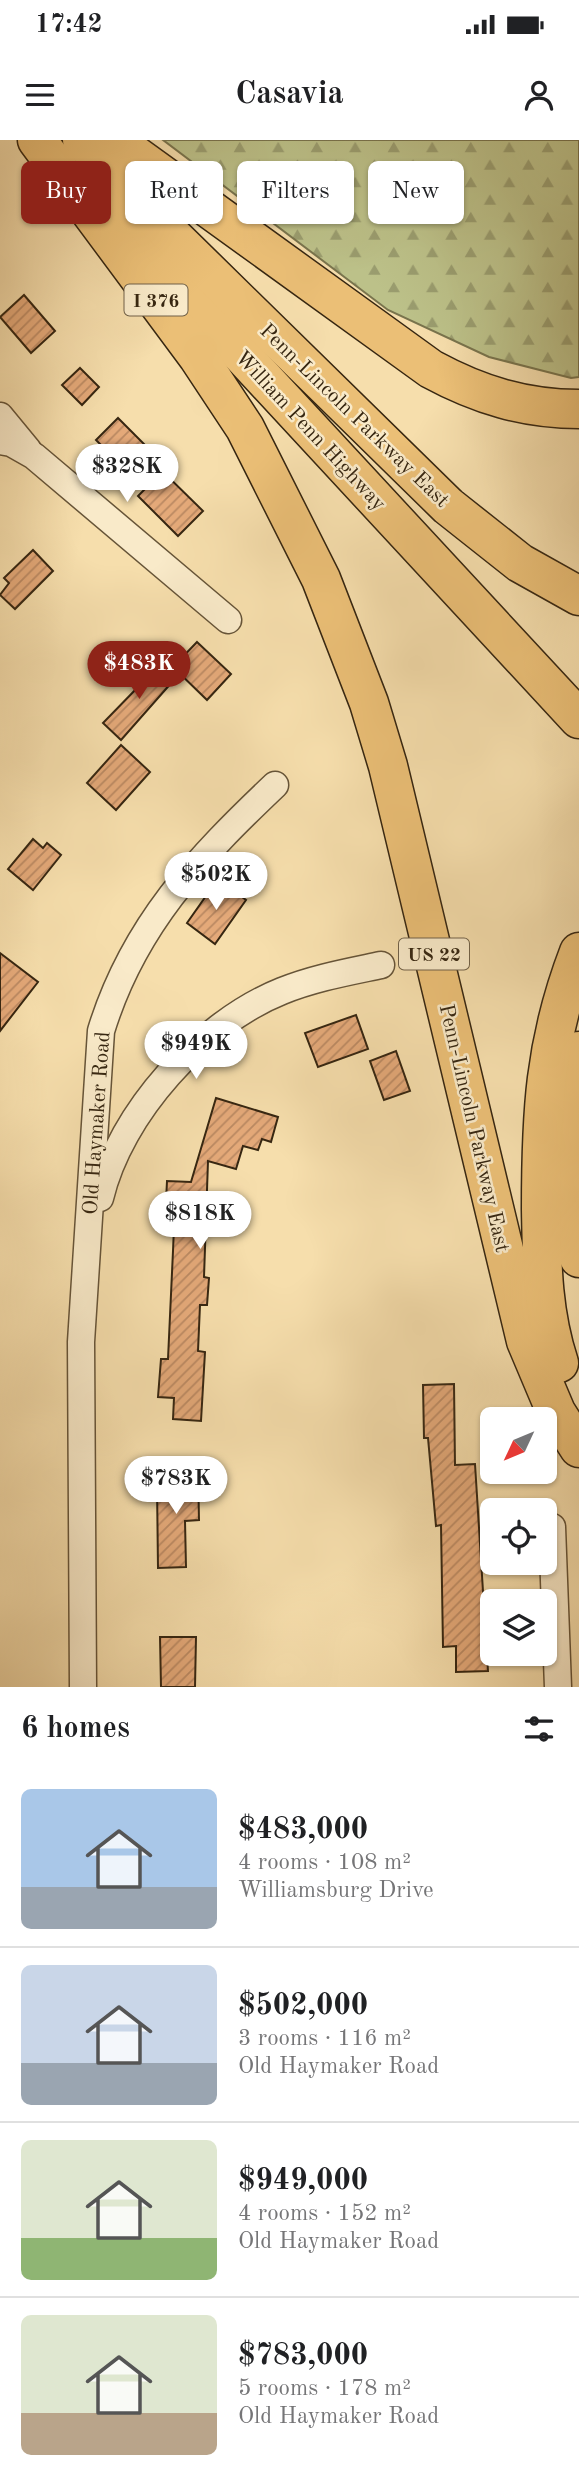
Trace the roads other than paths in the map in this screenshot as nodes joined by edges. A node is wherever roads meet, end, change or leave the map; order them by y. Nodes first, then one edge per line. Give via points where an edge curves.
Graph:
1 (40, 140) edge
2 (82, 140) edge
3 (114, 140) edge
4 (125, 187) edge
5 (159, 224) edge
6 (160, 224) edge
7 (579, 409) edge
8 (0, 416) edge
9 (0, 441) edge
10 (34, 456) junction
11 (266, 466) joint
12 (579, 596) edge
13 (228, 620) dead end
14 (579, 686) edge
15 (579, 719) edge
16 (275, 785) dead end
17 (579, 952) edge
18 (381, 965) dead end
19 (579, 1051) edge
20 (96, 1112) junction
21 (136, 1118) junction
22 (541, 1164) junction
23 (579, 1208) edge
24 (579, 1258) edge
25 (86, 1268) junction
26 (579, 1411) edge
27 (579, 1448) edge
28 (554, 1575) edge
29 (83, 1687) edge
30 (558, 1687) edge

1 - 11 highway, Penn-Lincoln Parkway East / I 376 via 222,392
1 - 15 highway, William Penn Highway
2 - 4 highway, William Penn Highway
3 - 7 highway via 432,369 512,403
5 - 14 highway, William Penn Highway
6 - 12 highway, Penn-Lincoln Parkway East via 448,506 520,563
8 - 10 street
9 - 10 street
10 - 13 street
11 - 27 highway, Penn-Lincoln Parkway East / US 22 via 321,579 373,716 404,824 526,1341 556,1412
16 - 20 street, Old Haymaker Road via 184,876 127,962 101,1031
17 - 22 highway via 547,1060
18 - 21 street, Old Haymaker Road via 281,991 232,1019 193,1050 149,1096
19 - 23 highway via 570,1129
20 - 21 street via 111,1128 123,1128
20 - 25 street, Old Haymaker Road
21 - 25 street, Old Haymaker Road via 103,1183
22 - 24 highway
22 - 26 highway via 544,1299 555,1350
25 - 29 street, Old Haymaker Road via 81,1342
28 - 30 street

